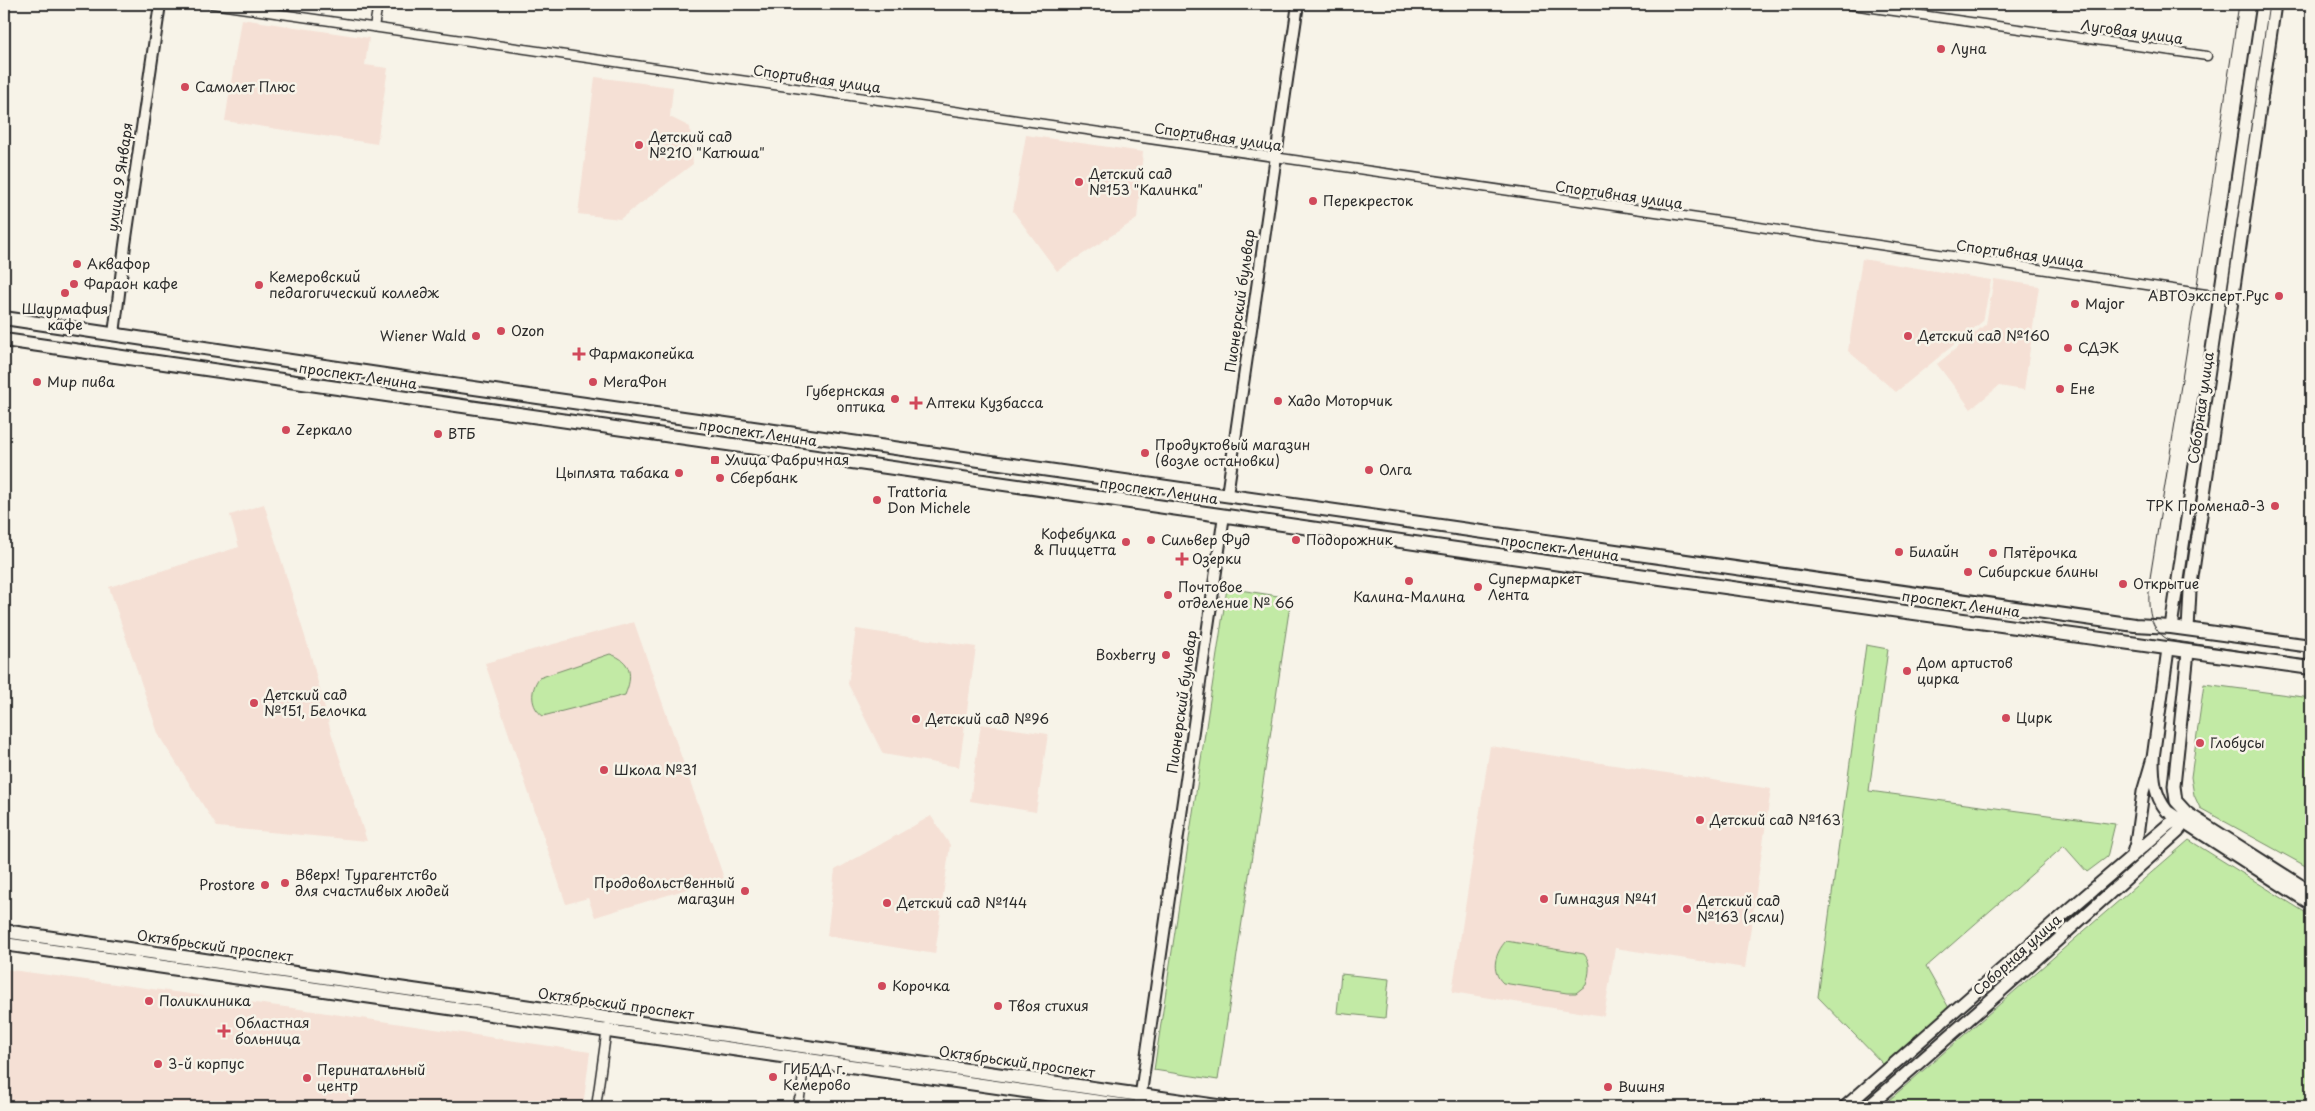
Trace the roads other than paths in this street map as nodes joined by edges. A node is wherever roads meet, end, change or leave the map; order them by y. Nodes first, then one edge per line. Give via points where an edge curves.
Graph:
1 (160, 4) edge
2 (212, 4) edge
3 (378, 4) edge
4 (1298, 4) edge
5 (1845, 4) edge
6 (2263, 4) edge
7 (2275, 4) edge
8 (374, 27) junction
9 (2207, 56) dead end
10 (2254, 67) junction
11 (2266, 69) junction
12 (1276, 158) junction
13 (2220, 296) junction
14 (2233, 298) junction
15 (4, 318) edge
16 (114, 334) junction
17 (4, 340) edge
18 (111, 355) junction
19 (662, 414) junction
20 (662, 435) junction
21 (1227, 495) junction
22 (1224, 515) junction
23 (2171, 627) junction
24 (2188, 629) junction
25 (2311, 646) edge
26 (2168, 649) junction
27 (2188, 652) junction
28 (2311, 668) edge
29 (2153, 758) junction
30 (2183, 818) junction
31 (2131, 857) junction
32 (2311, 892) edge
33 (2311, 904) edge
34 (4, 931) edge
35 (4, 944) edge
36 (608, 1025) junction
37 (805, 1060) junction
38 (1138, 1103) edge
39 (596, 1107) edge
40 (796, 1107) edge
41 (1224, 1107) edge
42 (1845, 1107) edge
43 (1868, 1107) edge

1 - 16 street, улица 9 Января
2 - 8 street, Спортивная улица
3 - 8 street
4 - 12 street, Пионерский бульвар
5 - 9 street, Луговая улица
6 - 10 main road, Соборная улица
7 - 11 main road, Соборная улица
8 - 12 street, Спортивная улица
10 - 11 street
10 - 13 main road, Соборная улица
11 - 14 main road, Соборная улица
12 - 13 street, Спортивная улица
12 - 21 street, Пионерский бульвар
13 - 14 street, Спортивная улица
13 - 23 main road, Соборная улица
14 - 24 main road, Соборная улица via 2190,591
15 - 16 main road, проспект Ленина
16 - 18 main road, улица 9 Января
16 - 19 main road, проспект Ленина
17 - 18 main road, проспект Ленина
18 - 20 main road, проспект Ленина
19 - 20 main road
19 - 21 main road, проспект Ленина
20 - 22 main road, проспект Ленина
21 - 22 main road, Пионерский бульвар
21 - 23 main road, проспект Ленина via 2135,625
22 - 26 main road, проспект Ленина
22 - 38 street, Пионерский бульвар
23 - 24 main road
23 - 26 main road, Соборная улица
24 - 25 main road
24 - 27 main road, Соборная улица
26 - 27 main road, проспект Ленина
26 - 29 main road, Соборная улица
27 - 28 main road, проспект Ленина
27 - 30 main road, Соборная улица via 2174,786
29 - 30 main road, Соборная улица via 2154,787 2158,796 2167,811
29 - 31 main road, Соборная улица
30 - 31 main road, Соборная улица
30 - 32 main road
30 - 33 main road
30 - 43 main road, Соборная улица via 2178,832
31 - 42 main road, Соборная улица
34 - 36 main road, Октябрьский проспект
35 - 36 main road, Октябрьский проспект
36 - 37 main road, Октябрьский проспект
36 - 38 main road, Октябрьский проспект
36 - 39 street
37 - 38 main road, Октябрьский проспект
37 - 40 street
38 - 41 main road, Октябрьский проспект

